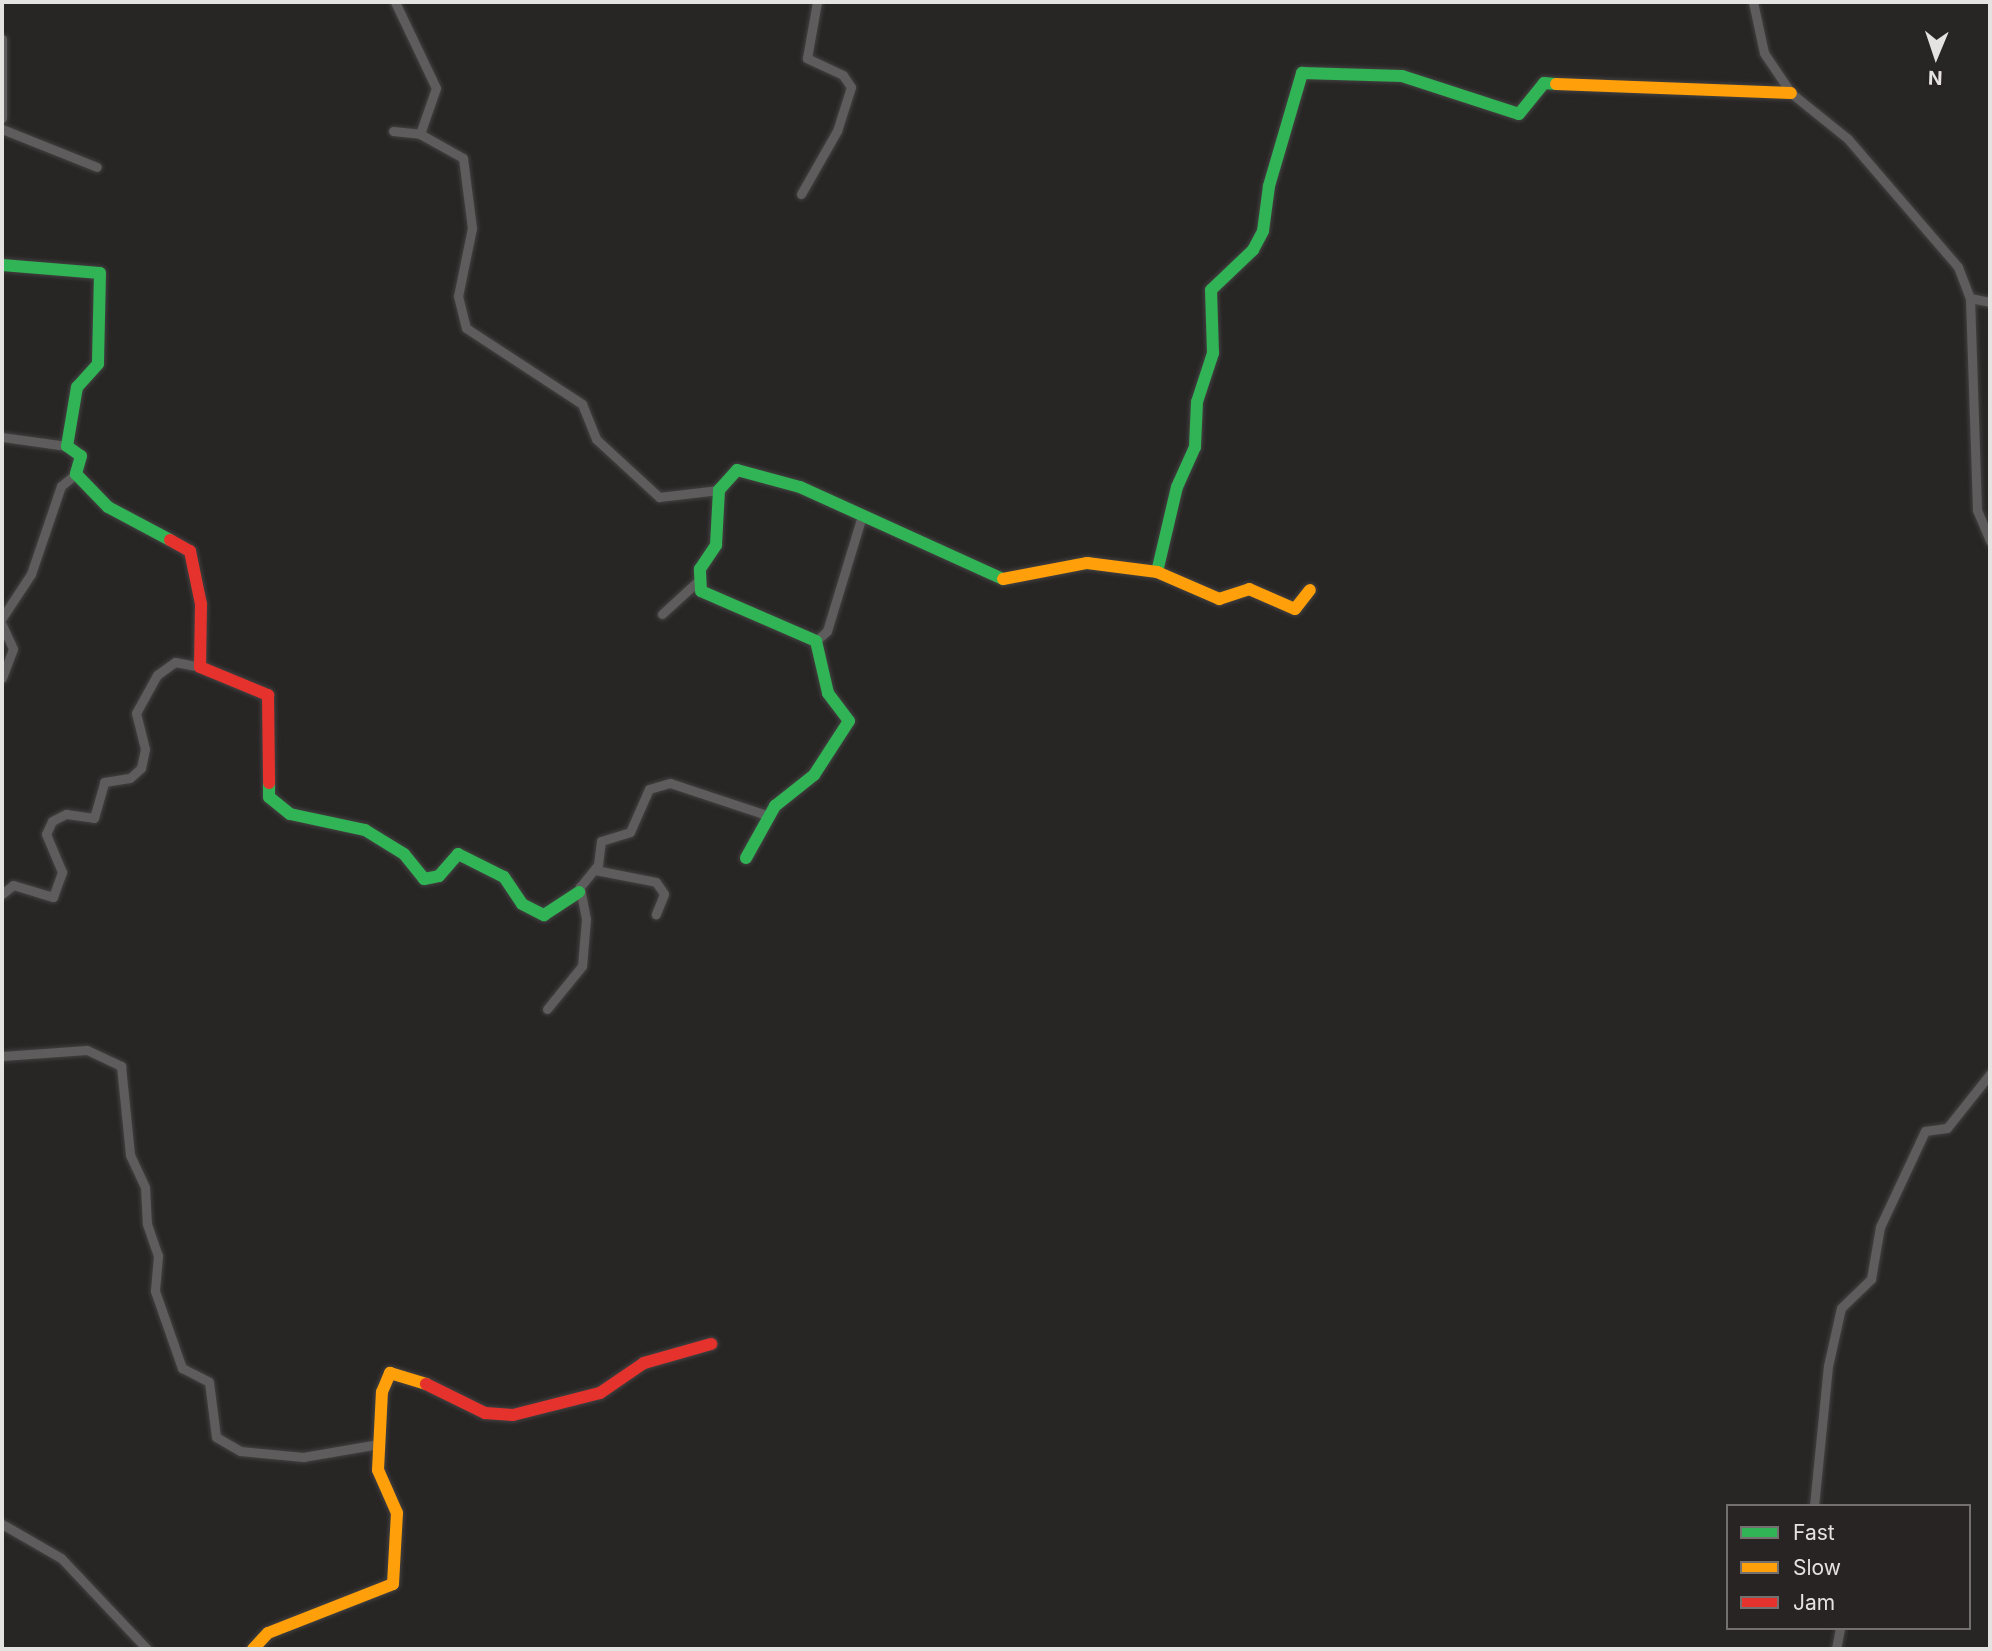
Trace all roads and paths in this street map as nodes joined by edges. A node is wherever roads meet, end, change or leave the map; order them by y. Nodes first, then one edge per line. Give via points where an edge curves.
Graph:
1 (395, 2) edge
2 (817, 2) edge
3 (1753, 2) edge
4 (2, 40) edge
5 (1791, 93) junction
6 (3, 97) edge
7 (2, 118) edge
8 (2, 129) edge
9 (393, 131) dead end
10 (420, 134) junction
11 (97, 167) dead end
12 (801, 194) dead end
13 (2, 265) edge
14 (1970, 298) junction
15 (1990, 302) edge
16 (2, 437) edge
17 (67, 446) junction
18 (76, 474) junction
19 (719, 490) junction
20 (862, 516) junction
21 (1990, 541) edge
22 (1157, 572) junction
23 (698, 581) junction
24 (1310, 590) dead end
25 (662, 614) dead end
26 (2, 618) edge
27 (2, 625) edge
28 (816, 641) junction
29 (201, 667) junction
30 (2, 678) edge
31 (769, 816) junction
32 (746, 858) dead end
33 (595, 870) junction
34 (579, 892) junction
35 (2, 894) edge
36 (656, 914) dead end
37 (547, 1009) dead end
38 (2, 1056) edge
39 (1990, 1074) edge
40 (711, 1344) dead end
41 (379, 1444) junction
42 (1814, 1504) edge
43 (2, 1524) edge
44 (1840, 1630) edge
45 (147, 1649) edge
46 (253, 1649) edge
47 (1836, 1649) edge

1 - 10 street via 436,88
2 - 12 street via 807,58 843,75 851,87 837,131
3 - 5 street via 1764,53
4 - 6 street
5 - 14 street via 1848,139 1940,241
5 - 22 street via 1541,83 1519,114 1402,76 1302,74 1269,186 1263,230 1253,250 1211,290 1213,353 1197,402 1195,447 1177,487
6 - 7 street
8 - 11 street
9 - 10 street
10 - 19 street via 463,158 472,228 458,296 466,328 582,404 596,439 659,496
13 - 17 street via 100,273 99,364 74,392
14 - 15 street
14 - 21 street via 1970,439 1977,510
16 - 17 street
17 - 18 street via 81,453
18 - 26 street via 61,486 31,574
18 - 29 street via 108,507 190,551 201,604
19 - 20 street via 737,470 800,487
19 - 23 street via 716,545
20 - 22 street via 934,543 1001,579 1087,563
20 - 28 street via 827,631
22 - 24 street via 1219,599 1249,589 1295,609
23 - 25 street
23 - 28 street via 704,595
27 - 30 street via 13,649
28 - 31 street via 828,693 848,724 814,775
29 - 34 street via 268,695 267,793 285,811 365,830 404,854 424,879 439,876 460,855 504,877 522,904 544,915
29 - 35 street via 175,662 157,676 136,713 145,749 141,768 130,778 104,782 94,818 66,814 52,821 46,834 62,872 53,897 13,885
31 - 32 street
31 - 33 street via 656,784 642,799 630,832 601,841
33 - 34 street
33 - 36 street via 656,883 664,894
34 - 37 street via 586,919 582,966
38 - 41 street via 87,1050 121,1066 130,1154 145,1187 147,1224 158,1256 155,1291 180,1365 209,1382 216,1437 240,1451 303,1457
39 - 42 street via 1947,1128 1925,1131 1879,1231 1871,1279 1841,1308 1828,1366
40 - 41 street via 644,1363 600,1393 513,1415 485,1413 450,1392 390,1373
41 - 46 street via 378,1470 398,1529 391,1587 286,1624
43 - 45 street via 61,1558
44 - 47 street

